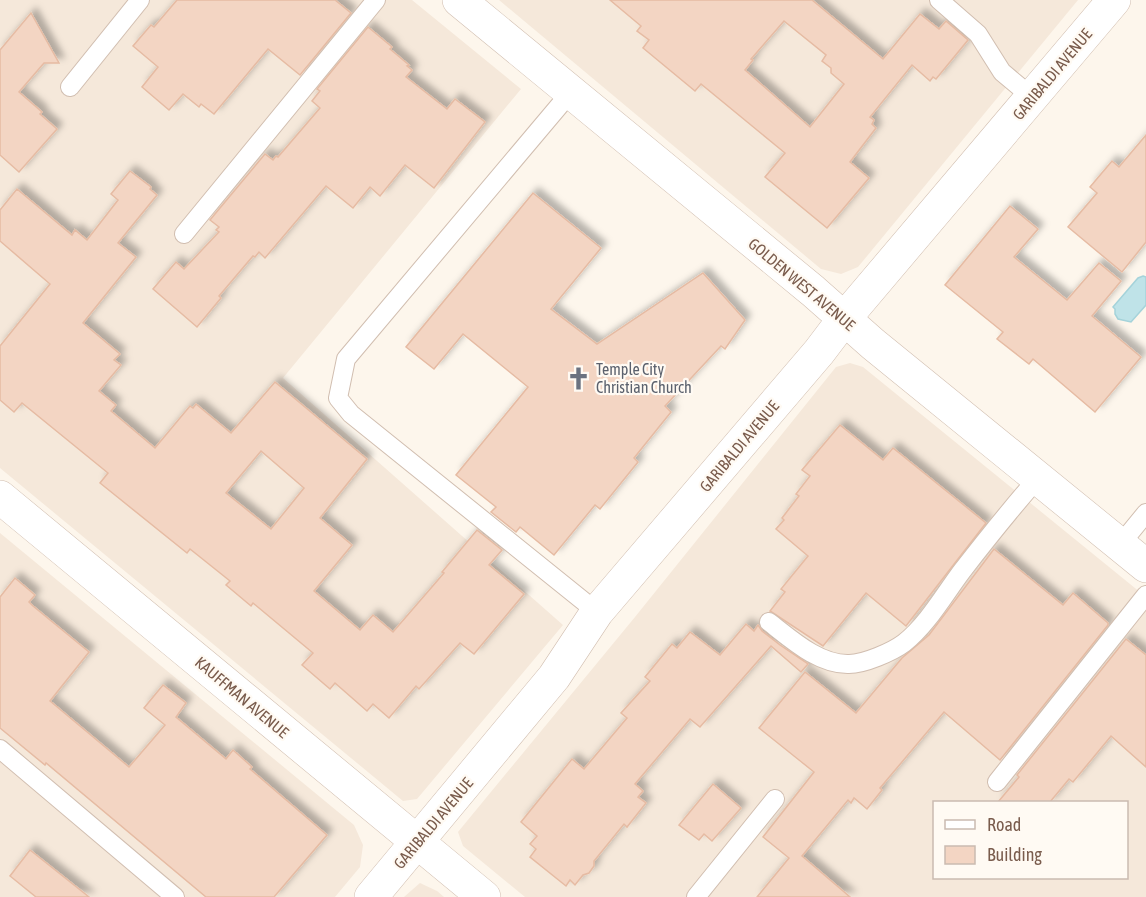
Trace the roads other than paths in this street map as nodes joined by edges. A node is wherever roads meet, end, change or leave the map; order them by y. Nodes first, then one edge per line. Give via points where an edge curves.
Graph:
1 (140, 0) edge
2 (376, 0) edge
3 (459, 0) edge
4 (939, 0) edge
5 (1114, 0) edge
6 (70, 87) dead end
7 (570, 93) junction
8 (1033, 98) junction
9 (184, 234) dead end
10 (844, 319) junction
11 (1037, 479) junction
12 (0, 497) edge
13 (1146, 513) edge
14 (1119, 546) junction
15 (1146, 566) edge
16 (1146, 595) edge
17 (597, 612) junction
18 (769, 622) dead end
19 (0, 749) edge
20 (996, 782) dead end
21 (775, 799) dead end
22 (418, 842) junction
23 (175, 897) edge
24 (371, 897) edge
25 (484, 897) edge
26 (696, 897) edge

1 - 6 lane
2 - 9 lane
3 - 7 street, GOLDEN WEST AVENUE
4 - 8 lane via 978,34 1002,72
5 - 8 street, GARIBALDI AVENUE
7 - 10 street, GOLDEN WEST AVENUE
7 - 17 lane via 346,359 338,398 351,414
8 - 10 street, GARIBALDI AVENUE
10 - 11 street, GOLDEN WEST AVENUE
10 - 17 street, GARIBALDI AVENUE
11 - 14 street, GOLDEN WEST AVENUE
11 - 18 lane via 924,621 904,643 888,653 849,664 833,662 805,650
12 - 22 street, KAUFFMAN AVENUE
13 - 14 lane
14 - 15 street, GOLDEN WEST AVENUE
16 - 20 lane
17 - 22 street, GARIBALDI AVENUE via 554,677
19 - 23 lane
21 - 26 lane
22 - 24 street, GARIBALDI AVENUE
22 - 25 street, KAUFFMAN AVENUE

